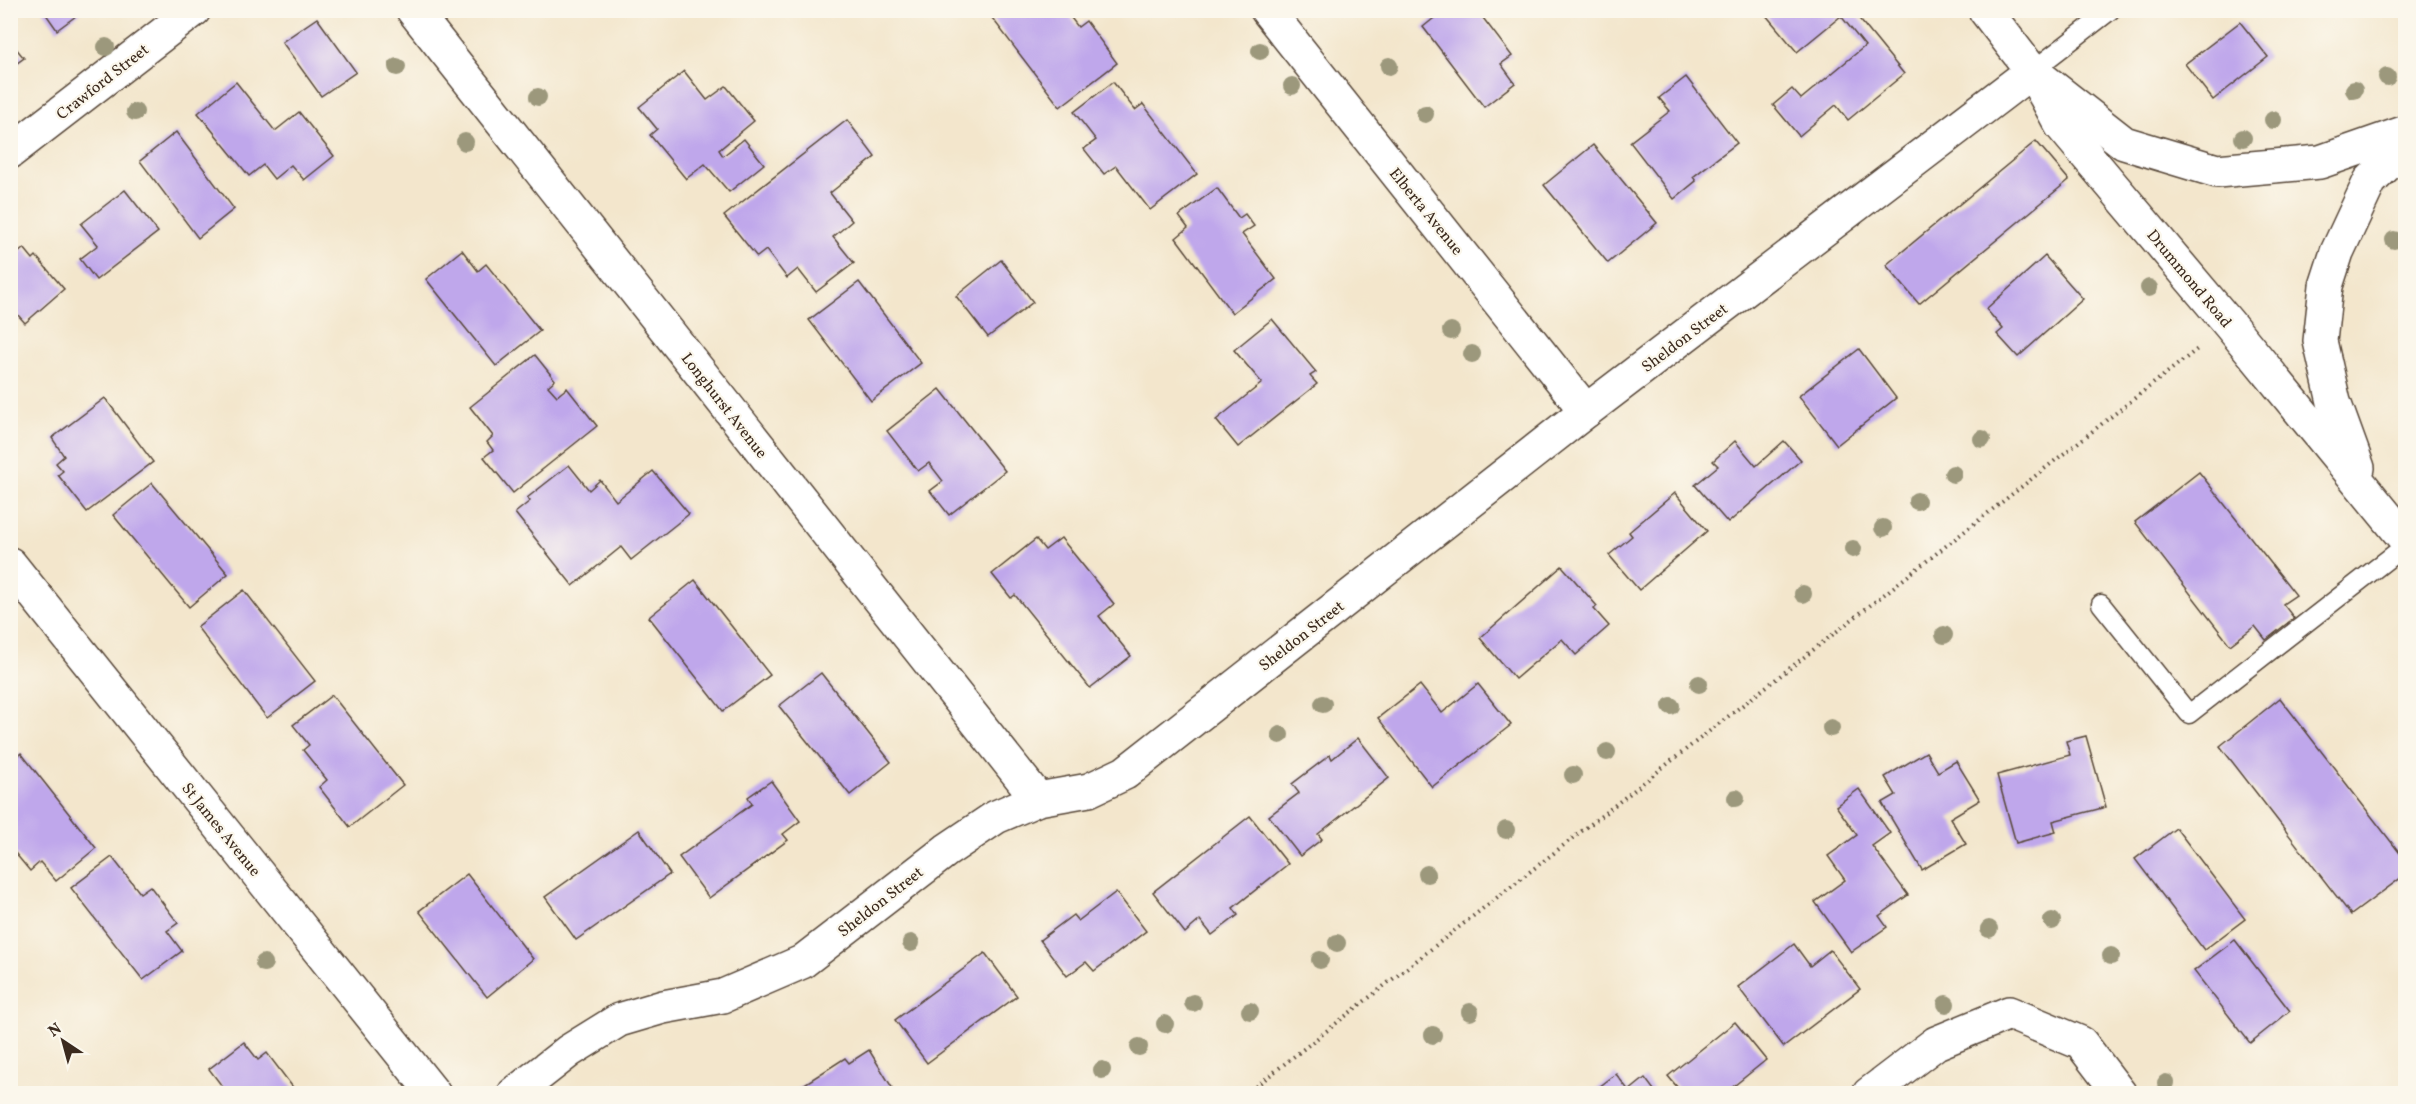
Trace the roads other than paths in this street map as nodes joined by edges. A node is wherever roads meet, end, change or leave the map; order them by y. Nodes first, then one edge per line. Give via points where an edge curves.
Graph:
1 (194, 10) edge
2 (413, 10) edge
3 (1267, 10) edge
4 (1985, 10) edge
5 (2111, 10) edge
6 (2032, 71) junction
7 (2406, 132) edge
8 (2406, 146) edge
9 (10, 152) edge
10 (1586, 411) junction
11 (2367, 492) junction
12 (2406, 542) edge
13 (10, 564) edge
14 (2102, 604) dead end
15 (1038, 799) junction
16 (434, 1094) edge
17 (514, 1094) edge
18 (1869, 1094) edge
19 (2120, 1094) edge

1 - 9 street, Crawford Street
2 - 15 street, Longhurst Avenue
3 - 10 street, Elberta Avenue
4 - 6 street, Drummond Road
5 - 6 lane
6 - 7 street via 2124,143 2217,171 2320,162
6 - 10 street, Sheldon Street
6 - 11 street, Drummond Road via 2061,125
8 - 11 street via 2370,181 2326,286 2320,341 2334,402
10 - 15 street, Sheldon Street via 1125,773 1089,790
11 - 12 street, Drummond Road
12 - 14 lane via 2189,714
13 - 16 street, St James Avenue
15 - 17 street, Sheldon Street via 996,817 947,850 802,962 723,996 619,1020 569,1051
18 - 19 street via 1936,1043 2009,1013 2081,1043

